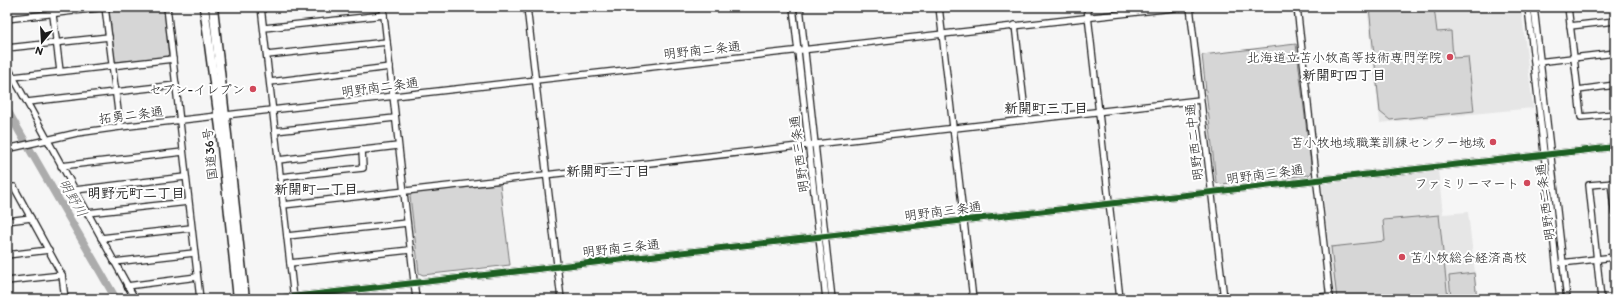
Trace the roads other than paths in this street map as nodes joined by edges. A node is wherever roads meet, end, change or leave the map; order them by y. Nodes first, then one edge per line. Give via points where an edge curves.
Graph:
1 (106, 7) edge
2 (167, 7) edge
3 (204, 7) edge
4 (213, 7) edge
5 (261, 7) edge
6 (383, 7) edge
7 (527, 7) edge
8 (793, 7) edge
9 (800, 7) edge
10 (939, 7) edge
11 (1087, 7) edge
12 (1182, 7) edge
13 (1190, 7) edge
14 (1297, 7) edge
15 (1528, 7) edge
16 (1534, 7) edge
17 (1568, 7) edge
18 (52, 10) edge
19 (384, 15) junction
20 (1088, 17) junction
21 (7, 19) edge
22 (1615, 21) edge
23 (1015, 25) junction
24 (1570, 26) junction
25 (264, 28) junction
26 (942, 34) junction
27 (109, 37) junction
28 (56, 42) junction
29 (387, 42) junction
30 (7, 48) edge
31 (798, 50) junction
32 (804, 50) junction
33 (1615, 53) edge
34 (267, 55) junction
35 (1574, 58) junction
36 (173, 59) junction
37 (1538, 62) junction
38 (7, 66) edge
39 (112, 66) junction
40 (390, 67) junction
41 (60, 71) junction
42 (13, 77) junction
43 (535, 80) junction
44 (270, 82) junction
45 (176, 85) junction
46 (1615, 85) edge
47 (1578, 90) junction
48 (115, 92) junction
49 (393, 96) junction
50 (1200, 100) junction
51 (27, 102) junction
52 (272, 111) junction
53 (1099, 111) junction
54 (1615, 114) edge
55 (221, 116) junction
56 (395, 118) junction
57 (1026, 120) junction
58 (180, 121) junction
59 (120, 127) junction
60 (953, 128) junction
61 (275, 131) junction
62 (44, 140) junction
63 (808, 144) junction
64 (815, 144) junction
65 (398, 146) junction
66 (1615, 147) edge
67 (8, 149) edge
68 (362, 150) junction
69 (183, 152) junction
70 (1548, 155) junction
71 (278, 160) junction
72 (61, 166) junction
73 (546, 174) junction
74 (185, 177) junction
75 (280, 177) junction
76 (1317, 180) junction
77 (1613, 183) edge
78 (7, 188) edge
79 (75, 190) junction
80 (403, 190) junction
81 (1211, 192) junction
82 (188, 202) junction
83 (1110, 203) junction
84 (284, 205) junction
85 (87, 213) junction
86 (1615, 217) edge
87 (31, 218) junction
88 (964, 220) junction
89 (7, 221) edge
90 (407, 223) junction
91 (191, 228) junction
92 (287, 236) junction
93 (822, 236) junction
94 (100, 238) junction
95 (49, 250) junction
96 (410, 250) junction
97 (194, 252) junction
98 (7, 255) edge
99 (1615, 257) edge
100 (1597, 259) junction
101 (114, 262) junction
102 (290, 263) junction
103 (1563, 263) junction
104 (1556, 264) junction
105 (557, 266) junction
106 (62, 275) junction
107 (197, 277) junction
108 (7, 281) edge
109 (414, 283) junction
110 (127, 286) junction
111 (1330, 297) edge
112 (294, 298) edge
113 (64, 299) edge
114 (135, 299) edge
115 (200, 299) edge
116 (238, 299) edge
117 (245, 299) edge
118 (274, 299) edge
119 (416, 299) edge
120 (561, 299) edge
121 (826, 299) edge
122 (832, 299) edge
123 (973, 299) edge
124 (1120, 299) edge
125 (1224, 299) edge
126 (1303, 299) edge
127 (1560, 299) edge
128 (1567, 299) edge
129 (1601, 299) edge

1 - 18 street
1 - 27 street
2 - 36 street
3 - 55 highway, 国道36号
4 - 55 highway, 国道36号
5 - 25 street
6 - 19 street
7 - 43 street
8 - 31 street, 明野西三条通
9 - 32 street, 明野西三条通
10 - 26 street
11 - 20 street
12 - 20 street, 明野南二条通
13 - 50 street, 明野西二中通
14 - 76 street
15 - 37 street, 明野西二条通
16 - 37 street, 明野西二条通
17 - 24 street
18 - 21 street
18 - 28 street
19 - 25 street
19 - 29 street
20 - 23 street, 明野南二条通
20 - 53 street
22 - 24 street
23 - 26 street, 明野南二条通
23 - 57 street
24 - 35 street
25 - 34 street
26 - 32 street, 明野南二条通
26 - 60 street
27 - 28 street
27 - 39 street
28 - 30 street
28 - 41 street
29 - 34 street
29 - 40 street
31 - 32 street, 明野南二条通
31 - 43 street, 明野南二条通
31 - 63 street, 明野西三条通
32 - 64 street, 明野西三条通
33 - 35 street
34 - 44 street
35 - 37 street
35 - 47 street
36 - 39 street
36 - 45 street
37 - 70 street, 明野西二条通
38 - 42 street
39 - 41 street
39 - 48 street
40 - 44 street
40 - 49 street
41 - 42 street
42 - 51 street
43 - 49 street, 明野南二条通
43 - 73 street
44 - 52 street
45 - 48 street
45 - 58 street
46 - 47 street
47 - 54 street via 1581,117
48 - 51 street
48 - 59 street
49 - 52 street, 明野南二条通
49 - 56 street
50 - 53 street
50 - 81 street, 明野西二中通
51 - 62 street
52 - 55 street, 明野南二条通
52 - 61 street
53 - 57 street
53 - 83 street
55 - 58 street, 拓勇二条通
55 - 116 highway, 国道36号
55 - 117 highway, 国道36号
56 - 61 street
56 - 65 street
57 - 60 street
58 - 59 street, 拓勇二条通
58 - 69 street
59 - 62 street, 拓勇二条通
60 - 64 street
60 - 88 street
61 - 71 street
62 - 67 street, 拓勇二条通
62 - 72 street
63 - 64 street
63 - 73 street
63 - 93 street, 明野西三条通
64 - 93 street, 明野西三条通
65 - 68 street
65 - 80 street
66 - 70 street, 明野南三条通
68 - 71 street
68 - 75 street via 363,168
69 - 72 street
69 - 74 street
70 - 76 street, 明野南三条通
70 - 103 street, 明野西二条通
70 - 104 street, 明野西二条通
71 - 75 street
72 - 79 street
73 - 80 street
73 - 105 street
74 - 79 street
74 - 82 street
75 - 84 street
76 - 81 street, 明野南三条通
76 - 111 street
77 - 86 street
77 - 100 street via 1589,185
78 - 87 street via 14,187
79 - 85 street
80 - 84 street
80 - 90 street
81 - 83 street, 明野南三条通
81 - 125 street, 明野西二中通
82 - 85 street
82 - 91 street
83 - 88 street, 明野南三条通
83 - 124 street
84 - 92 street
85 - 94 street
87 - 89 street
87 - 95 street
88 - 93 street, 明野南三条通
88 - 123 street
90 - 92 street
90 - 96 street
91 - 94 street
91 - 97 street
92 - 102 street
93 - 105 street, 明野南三条通
93 - 121 street, 明野西三条通
93 - 122 street, 明野西三条通
94 - 101 street
95 - 98 street
95 - 106 street
96 - 102 street
96 - 109 street
97 - 101 street
97 - 107 street
99 - 100 street
100 - 103 street
100 - 129 street
101 - 110 street
102 - 112 street
103 - 104 street
103 - 128 street, 明野西二条通
104 - 127 street, 明野西二条通
105 - 109 street, 明野南三条通
105 - 120 street
106 - 108 street
106 - 113 street
107 - 110 street
107 - 115 street
109 - 112 street, 明野南三条通
109 - 119 street
110 - 114 street
111 - 126 street
112 - 118 street, 明野南三条通

